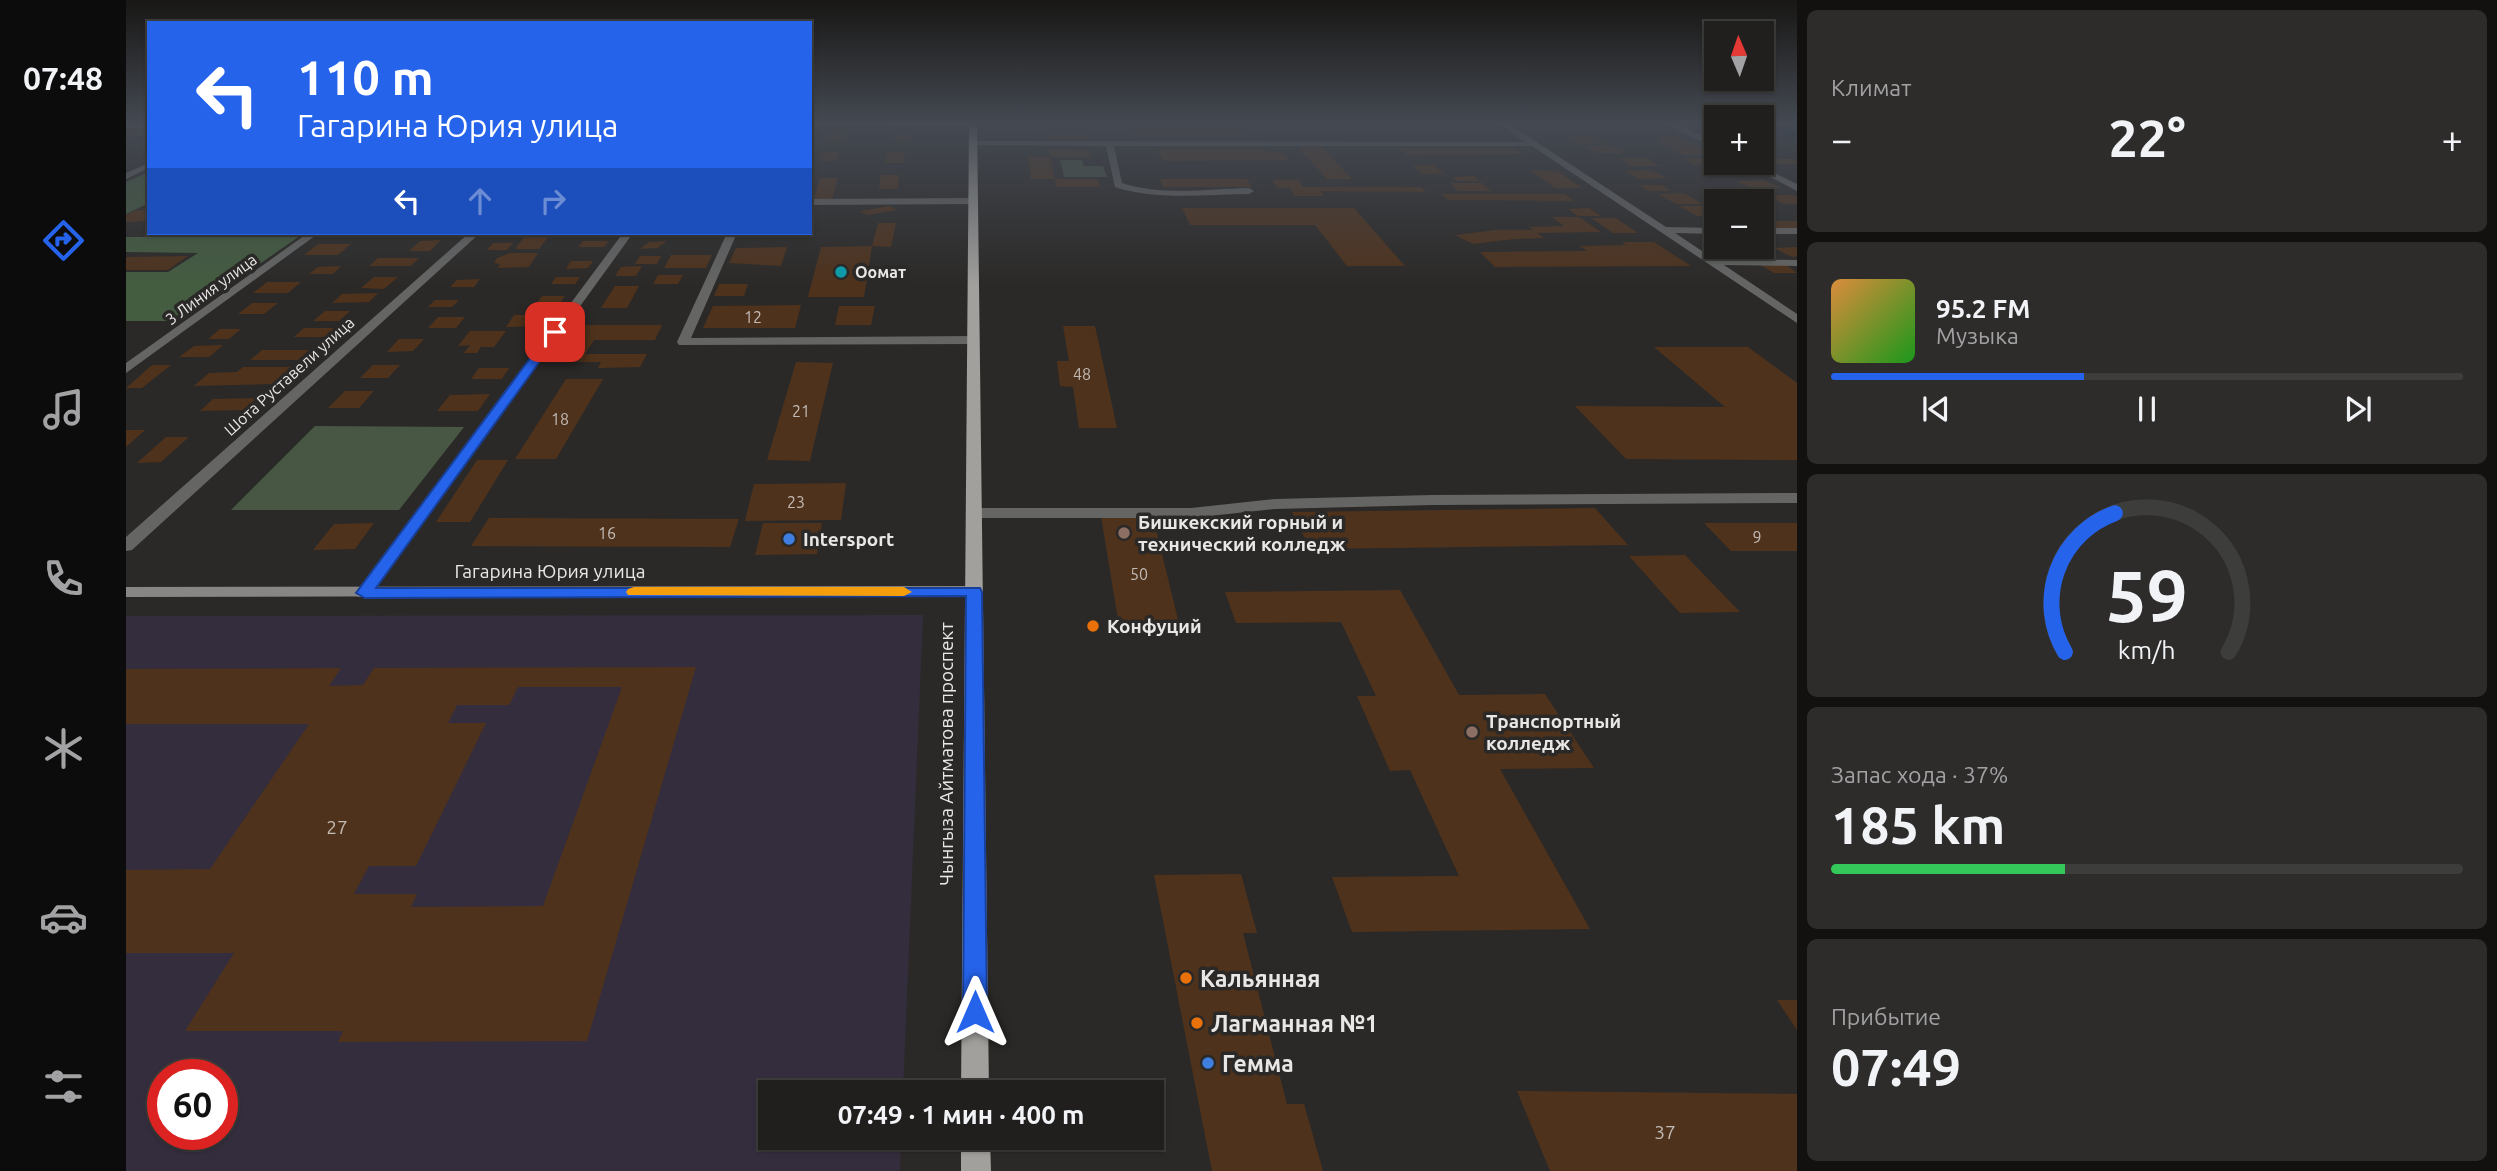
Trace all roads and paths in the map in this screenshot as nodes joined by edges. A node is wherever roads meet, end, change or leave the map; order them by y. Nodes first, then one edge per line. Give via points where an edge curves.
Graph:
1 (973, 177) edge
2 (1116, 177) edge
3 (1582, 177) edge
4 (1775, 177) edge
5 (1797, 188) edge
6 (1248, 191) dead end
7 (973, 201) junction
8 (812, 202) edge
9 (1662, 230) junction
10 (1704, 230) edge
11 (1774, 231) edge
12 (1797, 232) edge
13 (311, 235) edge
14 (473, 235) edge
15 (627, 235) edge
16 (731, 235) edge
17 (1711, 262) junction
18 (1797, 263) edge
19 (1797, 319) edge
20 (974, 340) junction
21 (126, 369) edge
22 (1797, 498) edge
23 (974, 513) junction
24 (126, 546) edge
25 (126, 592) edge
26 (974, 592) junction
27 (365, 593) junction
28 (975, 1080) edge
29 (975, 1150) edge
30 (976, 1171) edge

1 - 7 main road, Чынгыза Айтматова проспект
2 - 6 street via 1118,185 1141,190
3 - 9 street
4 - 5 street
7 - 8 street
7 - 20 main road, Чынгыза Айтматова проспект
9 - 10 street
9 - 17 street
11 - 12 street
13 - 21 street, 3 Линия улица
14 - 24 street, Шота Руставели улица
15 - 27 street
16 - 20 street via 684,342
17 - 18 street
17 - 19 street
20 - 23 main road, Чынгыза Айтматова проспект
22 - 23 street via 1432,500 1275,504 1191,513
23 - 26 main road, Чынгыза Айтматова проспект
25 - 27 main road, Гагарина Юрия улица
26 - 27 main road, Гагарина Юрия улица
26 - 28 main road, Чынгыза Айтматова проспект
29 - 30 main road

